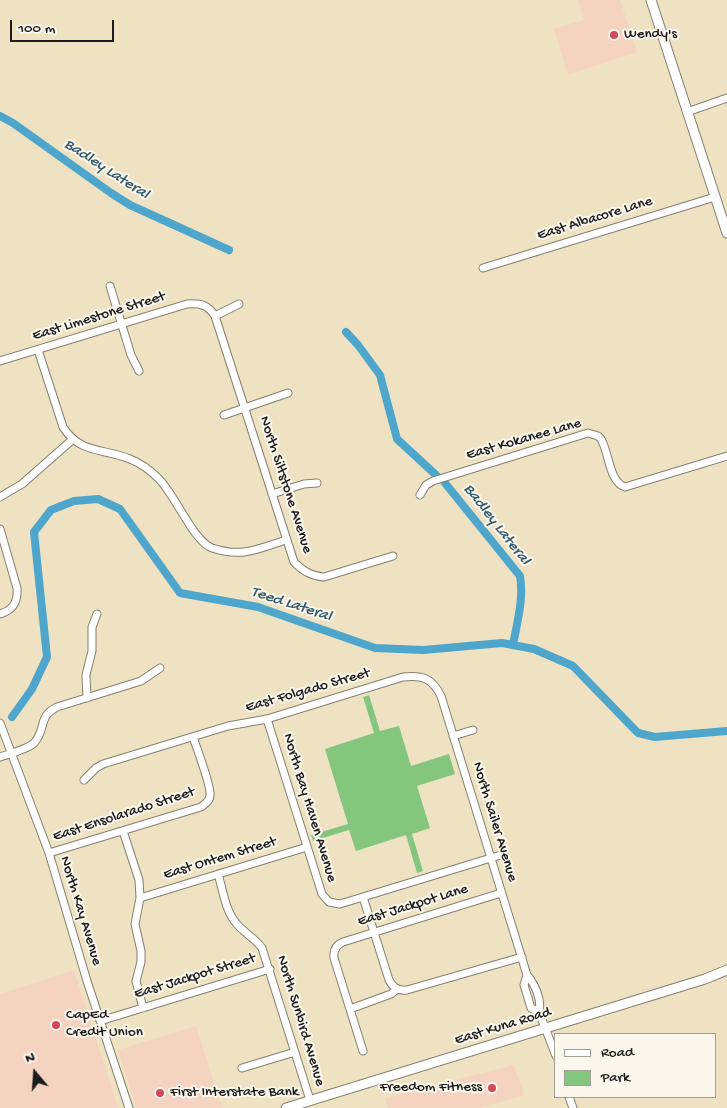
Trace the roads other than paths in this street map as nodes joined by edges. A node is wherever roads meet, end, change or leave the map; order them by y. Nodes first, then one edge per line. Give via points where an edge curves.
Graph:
1 (651, 0) edge
2 (727, 98) edge
3 (687, 112) junction
4 (715, 197) junction
5 (727, 233) edge
6 (483, 268) dead end
7 (110, 286) dead end
8 (239, 304) dead end
9 (206, 306) joint
10 (215, 316) junction
11 (122, 324) junction
12 (38, 350) junction
13 (0, 361) edge
14 (139, 371) dead end
15 (288, 393) dead end
16 (245, 407) junction
17 (224, 415) dead end
18 (72, 440) junction
19 (727, 456) edge
20 (317, 483) dead end
21 (272, 494) junction
22 (420, 495) dead end
23 (0, 497) edge
24 (0, 529) edge
25 (286, 540) junction
26 (393, 556) dead end
27 (0, 614) edge
28 (97, 614) dead end
29 (160, 668) dead end
30 (430, 680) joint
31 (87, 698) junction
32 (268, 719) junction
33 (0, 723) edge
34 (473, 730) dead end
35 (453, 736) junction
36 (193, 737) junction
37 (10, 754) junction
38 (0, 757) edge
39 (84, 780) dead end
40 (123, 831) junction
41 (307, 847) junction
42 (49, 853) junction
43 (504, 854) dead end
44 (490, 858) junction
45 (218, 874) junction
46 (501, 893) junction
47 (364, 897) junction
48 (140, 898) junction
49 (375, 932) junction
50 (522, 957) junction
51 (270, 969) junction
52 (727, 970) edge
53 (397, 989) junction
54 (143, 1008) junction
55 (350, 1008) junction
56 (100, 1021) junction
57 (546, 1028) junction
58 (554, 1050) edge
59 (364, 1051) dead end
60 (295, 1052) junction
61 (242, 1068) dead end
62 (310, 1100) junction
63 (130, 1108) edge
64 (286, 1108) edge

1 - 3 main road
2 - 3 street
3 - 4 main road
4 - 5 main road
4 - 6 street, East Albacore Lane
7 - 11 street
8 - 10 street
9 - 10 street, North Siltstone Avenue
9 - 11 street, East Limestone Street via 188,304
10 - 16 street, North Siltstone Avenue
11 - 12 street, East Limestone Street
11 - 14 street
12 - 13 street, East Limestone Street
12 - 18 street via 63,427
15 - 16 street
16 - 17 street, North Siltstone Avenue
16 - 21 street, North Siltstone Avenue
18 - 23 street via 22,484
18 - 25 street via 82,446 130,459 152,472 207,546 241,553
19 - 22 street, East Kokanee Lane via 625,487 614,478 601,439 588,434 433,481
20 - 21 street
21 - 25 street, North Siltstone Avenue
24 - 27 street via 17,588 16,602
25 - 26 street, North Siltstone Avenue via 294,562 313,576 324,576
28 - 31 street via 92,627 92,651 86,675
29 - 31 street via 141,681
30 - 32 street, East Folgado Street via 417,676 403,677
30 - 35 street, North Sailer Avenue via 441,696
31 - 37 street via 49,711 33,744
32 - 36 street, East Folgado Street via 228,726
32 - 41 street, North Bay Haven Avenue
33 - 37 street, North Kay Avenue
34 - 35 street
35 - 44 street, North Sailer Avenue
36 - 39 street, East Folgado Street via 102,764
36 - 40 street, East Ensolarado Street via 211,796 208,802
37 - 38 street
37 - 42 street, North Kay Avenue
40 - 42 street, East Ensolarado Street
40 - 48 street via 139,880
41 - 45 street, East Ontem Street
41 - 47 street, North Bay Haven Avenue via 322,894 329,902 340,904
42 - 56 street, North Kay Avenue
43 - 44 street
44 - 46 street, North Sailer Avenue
44 - 47 street
45 - 48 street, East Ontem Street
45 - 51 street, North Sunbird Avenue via 234,920 258,942
46 - 49 street, East Jackpot Lane
46 - 50 street, North Sailer Avenue
47 - 49 street
48 - 54 street via 135,924 141,962 136,981
49 - 53 street via 390,982
49 - 55 street, East Jackpot Lane via 343,942 335,948 334,958
50 - 53 street via 407,990
50 - 57 street, North Sailer Avenue via 527,975 534,982 541,1005 539,1012
51 - 54 street, East Jackpot Street
51 - 60 street, North Sunbird Avenue
52 - 57 main road, East Kuna Road
53 - 55 street
54 - 56 street, East Jackpot Street
55 - 59 street
56 - 63 street, North Kay Avenue
57 - 58 street, North Sailer Avenue
57 - 62 main road, East Kuna Road
60 - 61 street
60 - 62 street, North Sunbird Avenue
62 - 64 main road, East Kuna Road

